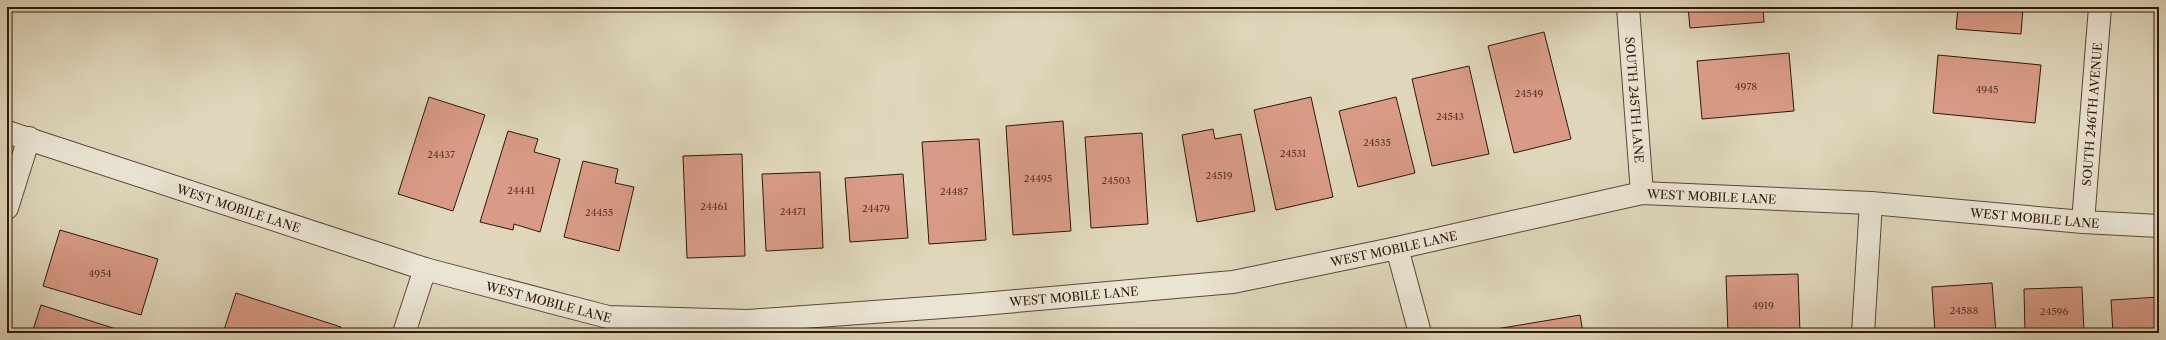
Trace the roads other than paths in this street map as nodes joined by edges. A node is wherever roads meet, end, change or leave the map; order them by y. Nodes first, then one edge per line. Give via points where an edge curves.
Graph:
1 (1628, 7) edge
2 (2100, 7) edge
3 (7, 132) edge
4 (29, 138) junction
5 (1642, 193) junction
6 (1871, 204) junction
7 (7, 208) edge
8 (2083, 222) junction
9 (2159, 226) edge
10 (1397, 248) junction
11 (424, 269) junction
12 (404, 333) edge
13 (1420, 333) edge
14 (1863, 333) edge

1 - 5 street, SOUTH 245TH LANE
2 - 8 street, SOUTH 246TH AVENUE
3 - 4 street, WEST MOBILE LANE
4 - 7 street
4 - 11 street, WEST MOBILE LANE
5 - 6 street, WEST MOBILE LANE
5 - 10 street, WEST MOBILE LANE
6 - 8 street, WEST MOBILE LANE
6 - 14 street
8 - 9 street, WEST MOBILE LANE
10 - 11 street, WEST MOBILE LANE via 1233,282 748,321 608,317
10 - 13 street
11 - 12 street

